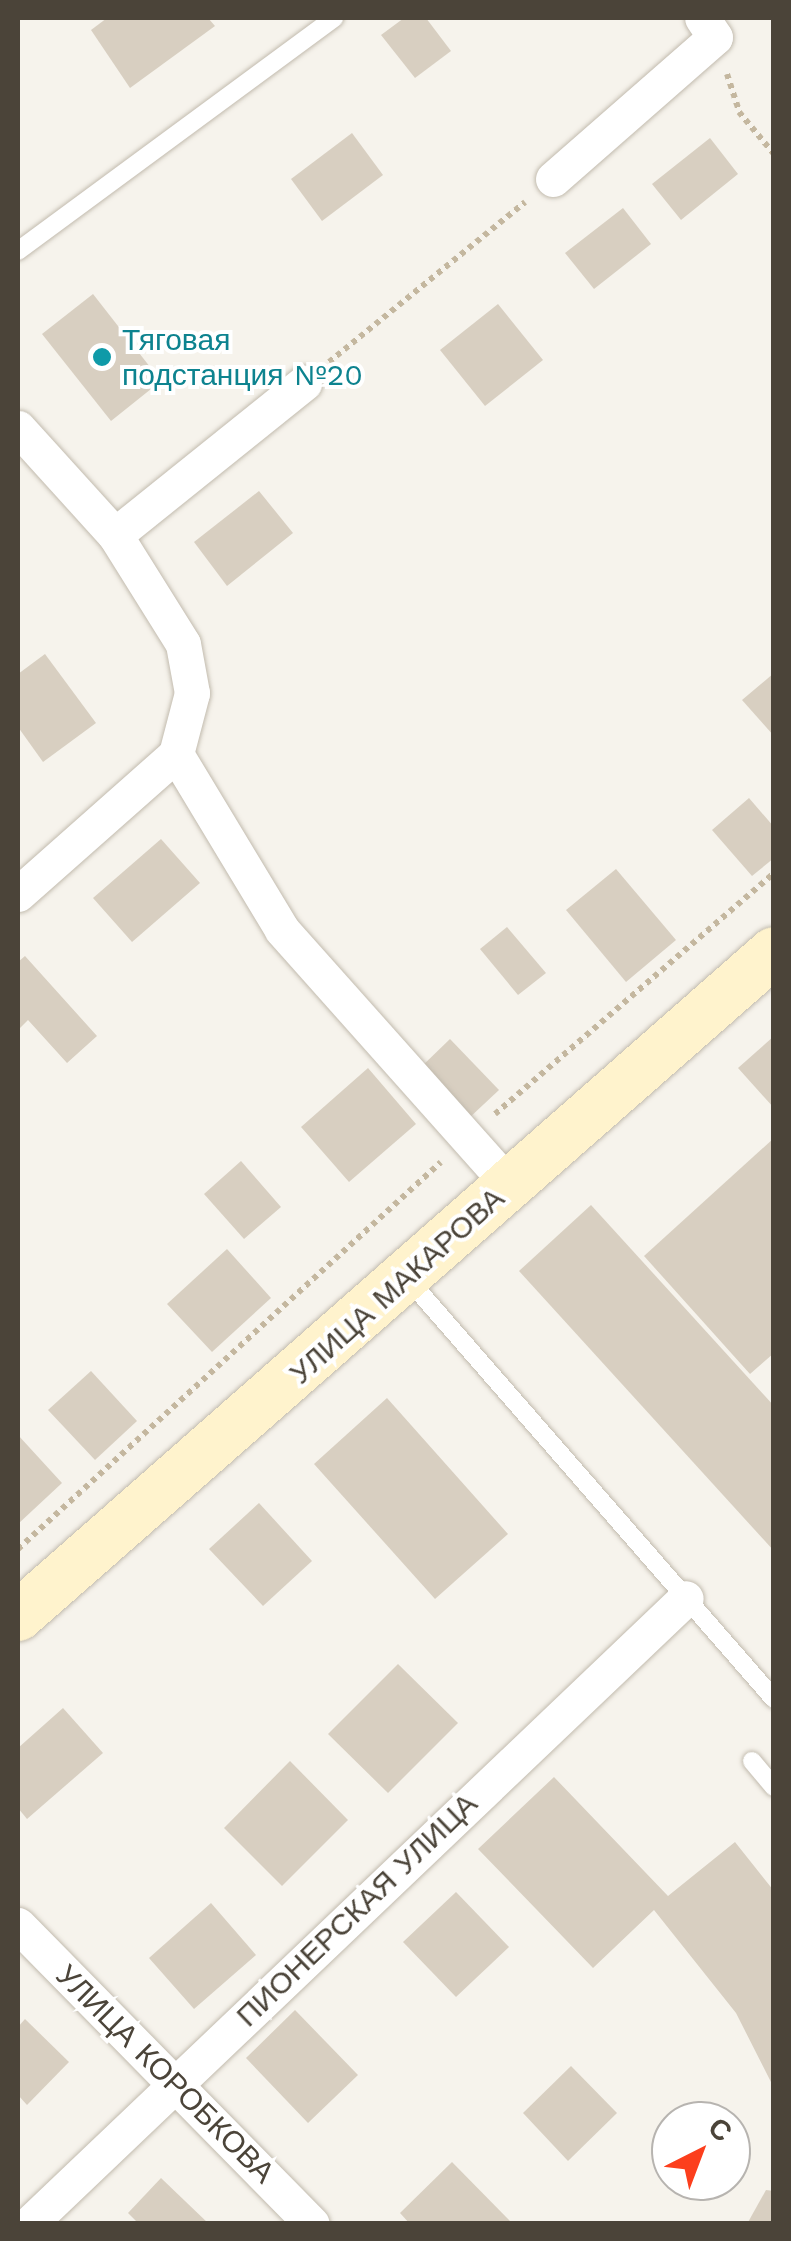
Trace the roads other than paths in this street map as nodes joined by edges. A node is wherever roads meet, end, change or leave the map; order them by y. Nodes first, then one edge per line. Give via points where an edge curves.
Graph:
1 (334, 18) edge
2 (709, 27) edge
3 (553, 180) road end
4 (18, 251) edge
5 (304, 382) road end
6 (18, 428) edge
7 (116, 535) junction
8 (176, 754) junction
9 (18, 894) edge
10 (774, 952) edge
11 (510, 1186) junction
12 (408, 1279) junction
13 (686, 1598) junction
14 (18, 1616) edge
15 (774, 1698) edge
16 (752, 1761) dead end
17 (774, 1787) edge
18 (18, 1924) edge
19 (174, 2084) junction
20 (29, 2224) edge
21 (312, 2224) edge

1 - 4 lane
2 - 3 street
5 - 7 street
6 - 7 street
7 - 8 street via 183,644 192,693
8 - 9 street
8 - 11 street via 282,930
10 - 11 main road, УЛИЦА МАКАРОВА
11 - 12 main road, УЛИЦА МАКАРОВА
12 - 13 lane
12 - 14 main road, УЛИЦА МАКАРОВА
13 - 15 lane
13 - 19 street, ПИОНЕРСКАЯ УЛИЦА
16 - 17 lane
18 - 19 street, УЛИЦА КОРОБКОВА
19 - 20 street, ПИОНЕРСКАЯ УЛИЦА
19 - 21 street, УЛИЦА КОРОБКОВА

